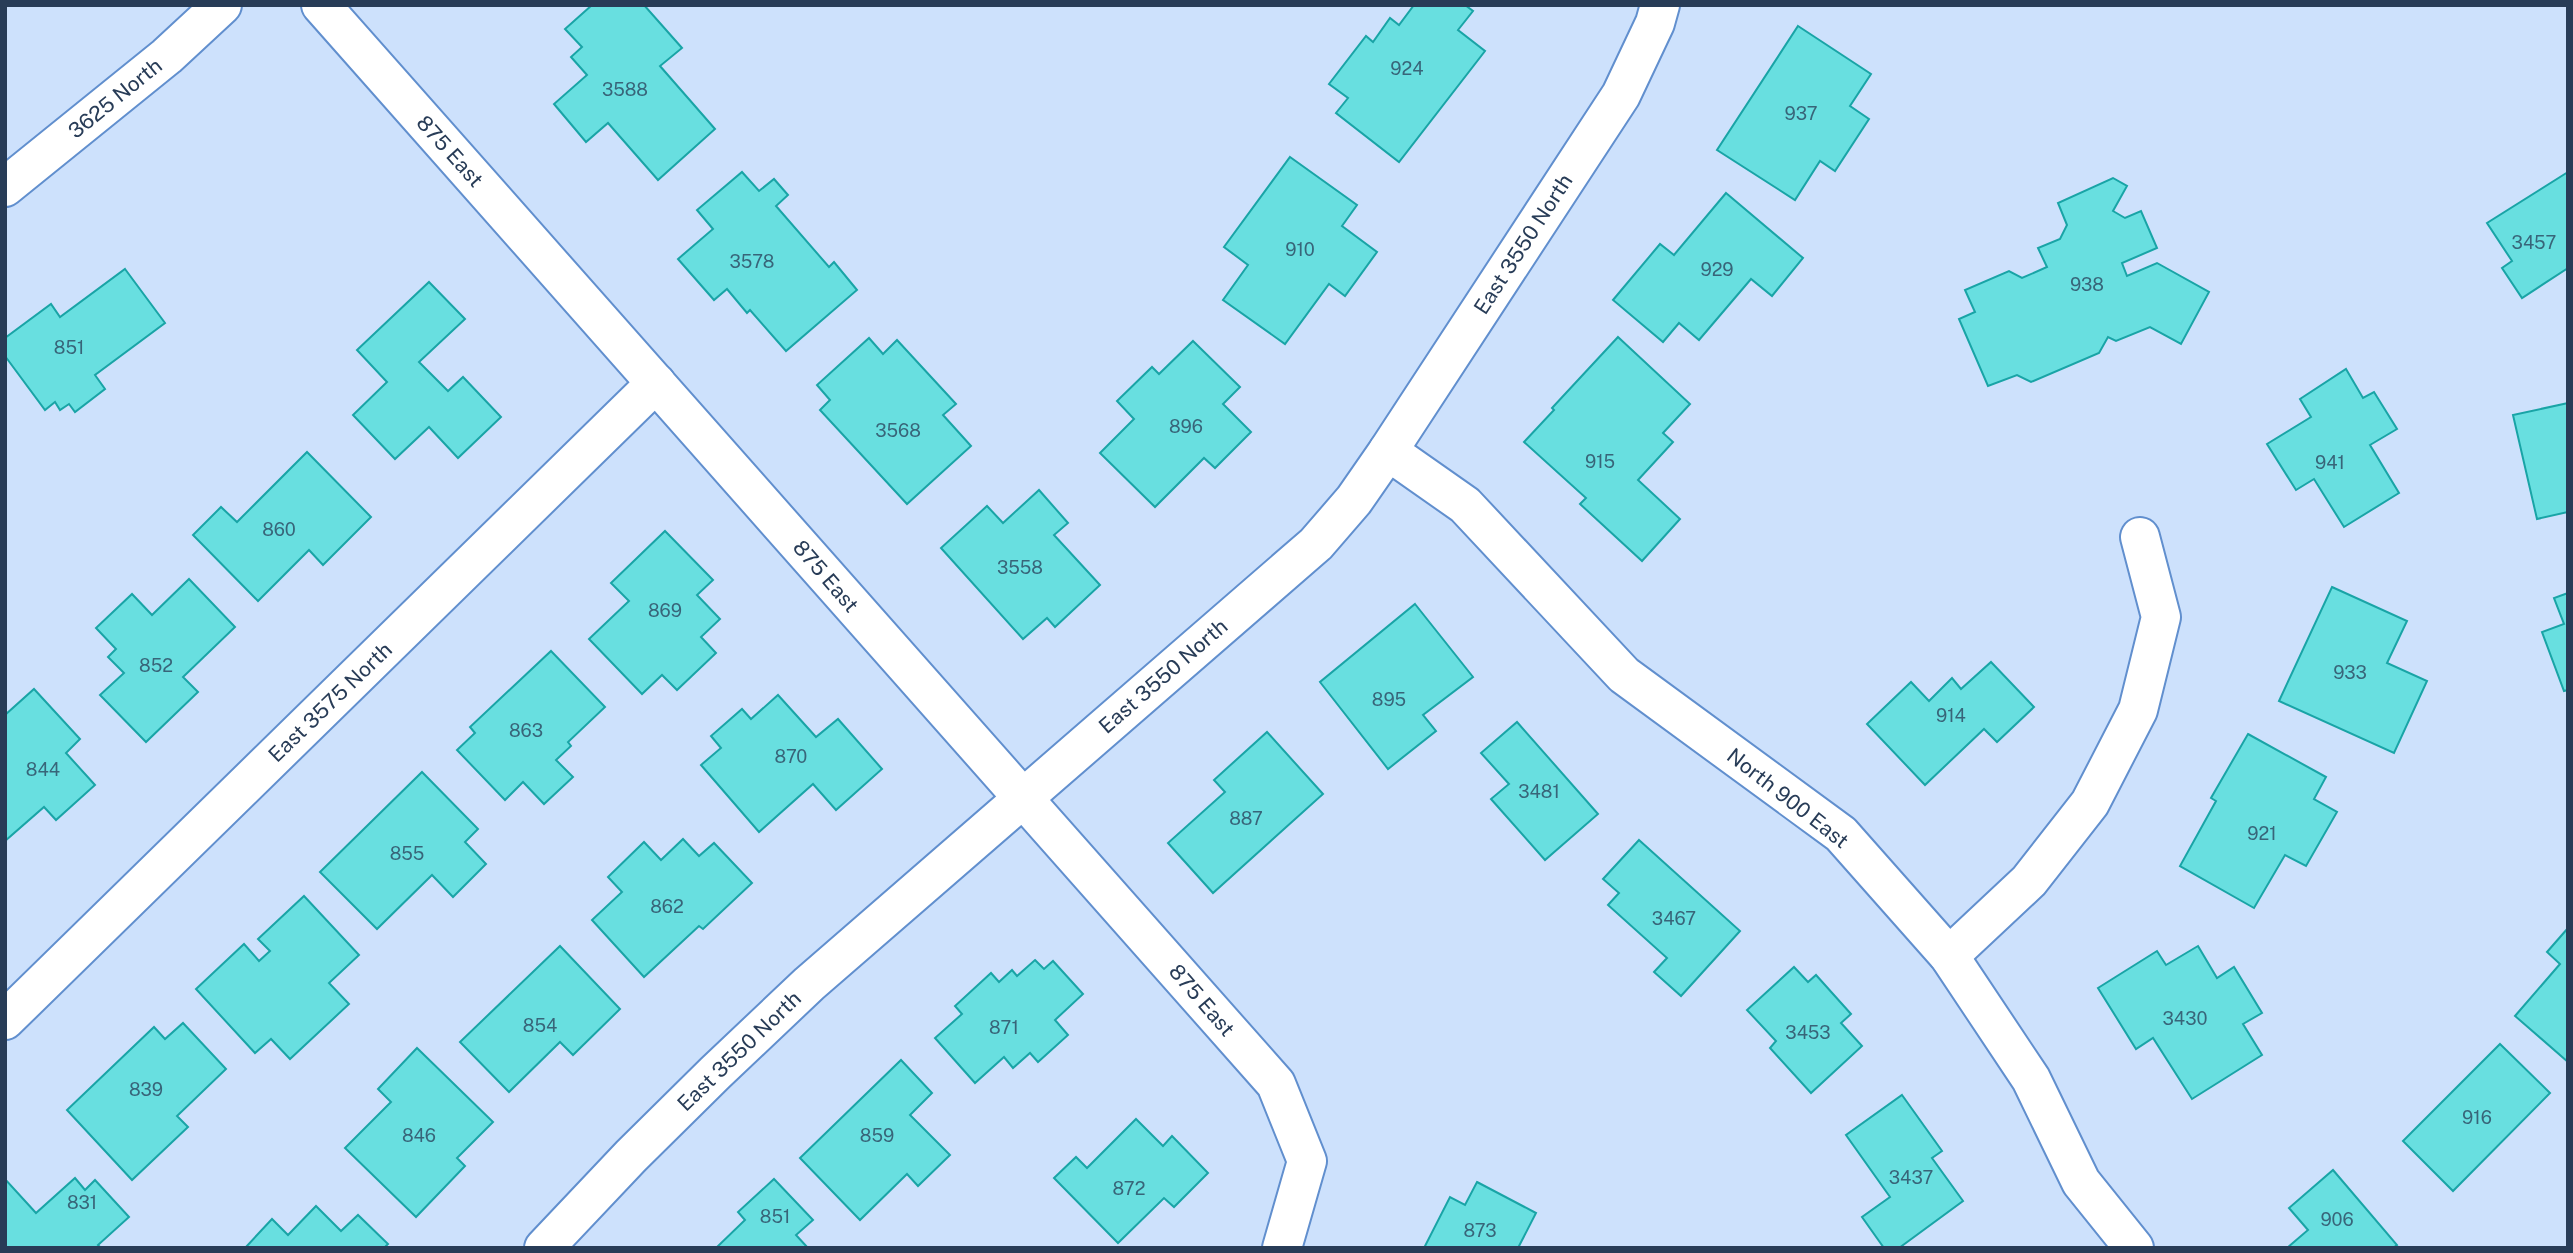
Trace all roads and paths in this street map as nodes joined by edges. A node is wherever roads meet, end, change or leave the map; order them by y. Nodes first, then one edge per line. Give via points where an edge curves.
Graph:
1 (222, 5) edge
2 (321, 5) edge
3 (1660, 5) edge
4 (5, 187) edge
5 (656, 383) junction
6 (1388, 451) junction
7 (2140, 537) dead end
8 (1023, 798) junction
9 (1948, 956) junction
10 (5, 1020) edge
11 (544, 1248) edge
12 (1282, 1248) edge
13 (2134, 1248) edge

1 - 4 street, 3625 North via 167,56
2 - 5 street, 875 East
3 - 6 street, East 3550 North via 1621,95
5 - 8 street, 875 East
5 - 10 street, East 3575 North
6 - 8 street, East 3550 North via 1316,544
6 - 9 street, North 900 East via 1465,505 1624,676 1841,834
7 - 9 street via 2161,617 2138,710 2090,803 2029,881
8 - 11 street, East 3550 North via 809,984 631,1156
8 - 12 street, 875 East via 1276,1084 1307,1161
9 - 13 street, North 900 East via 2031,1079 2081,1182

